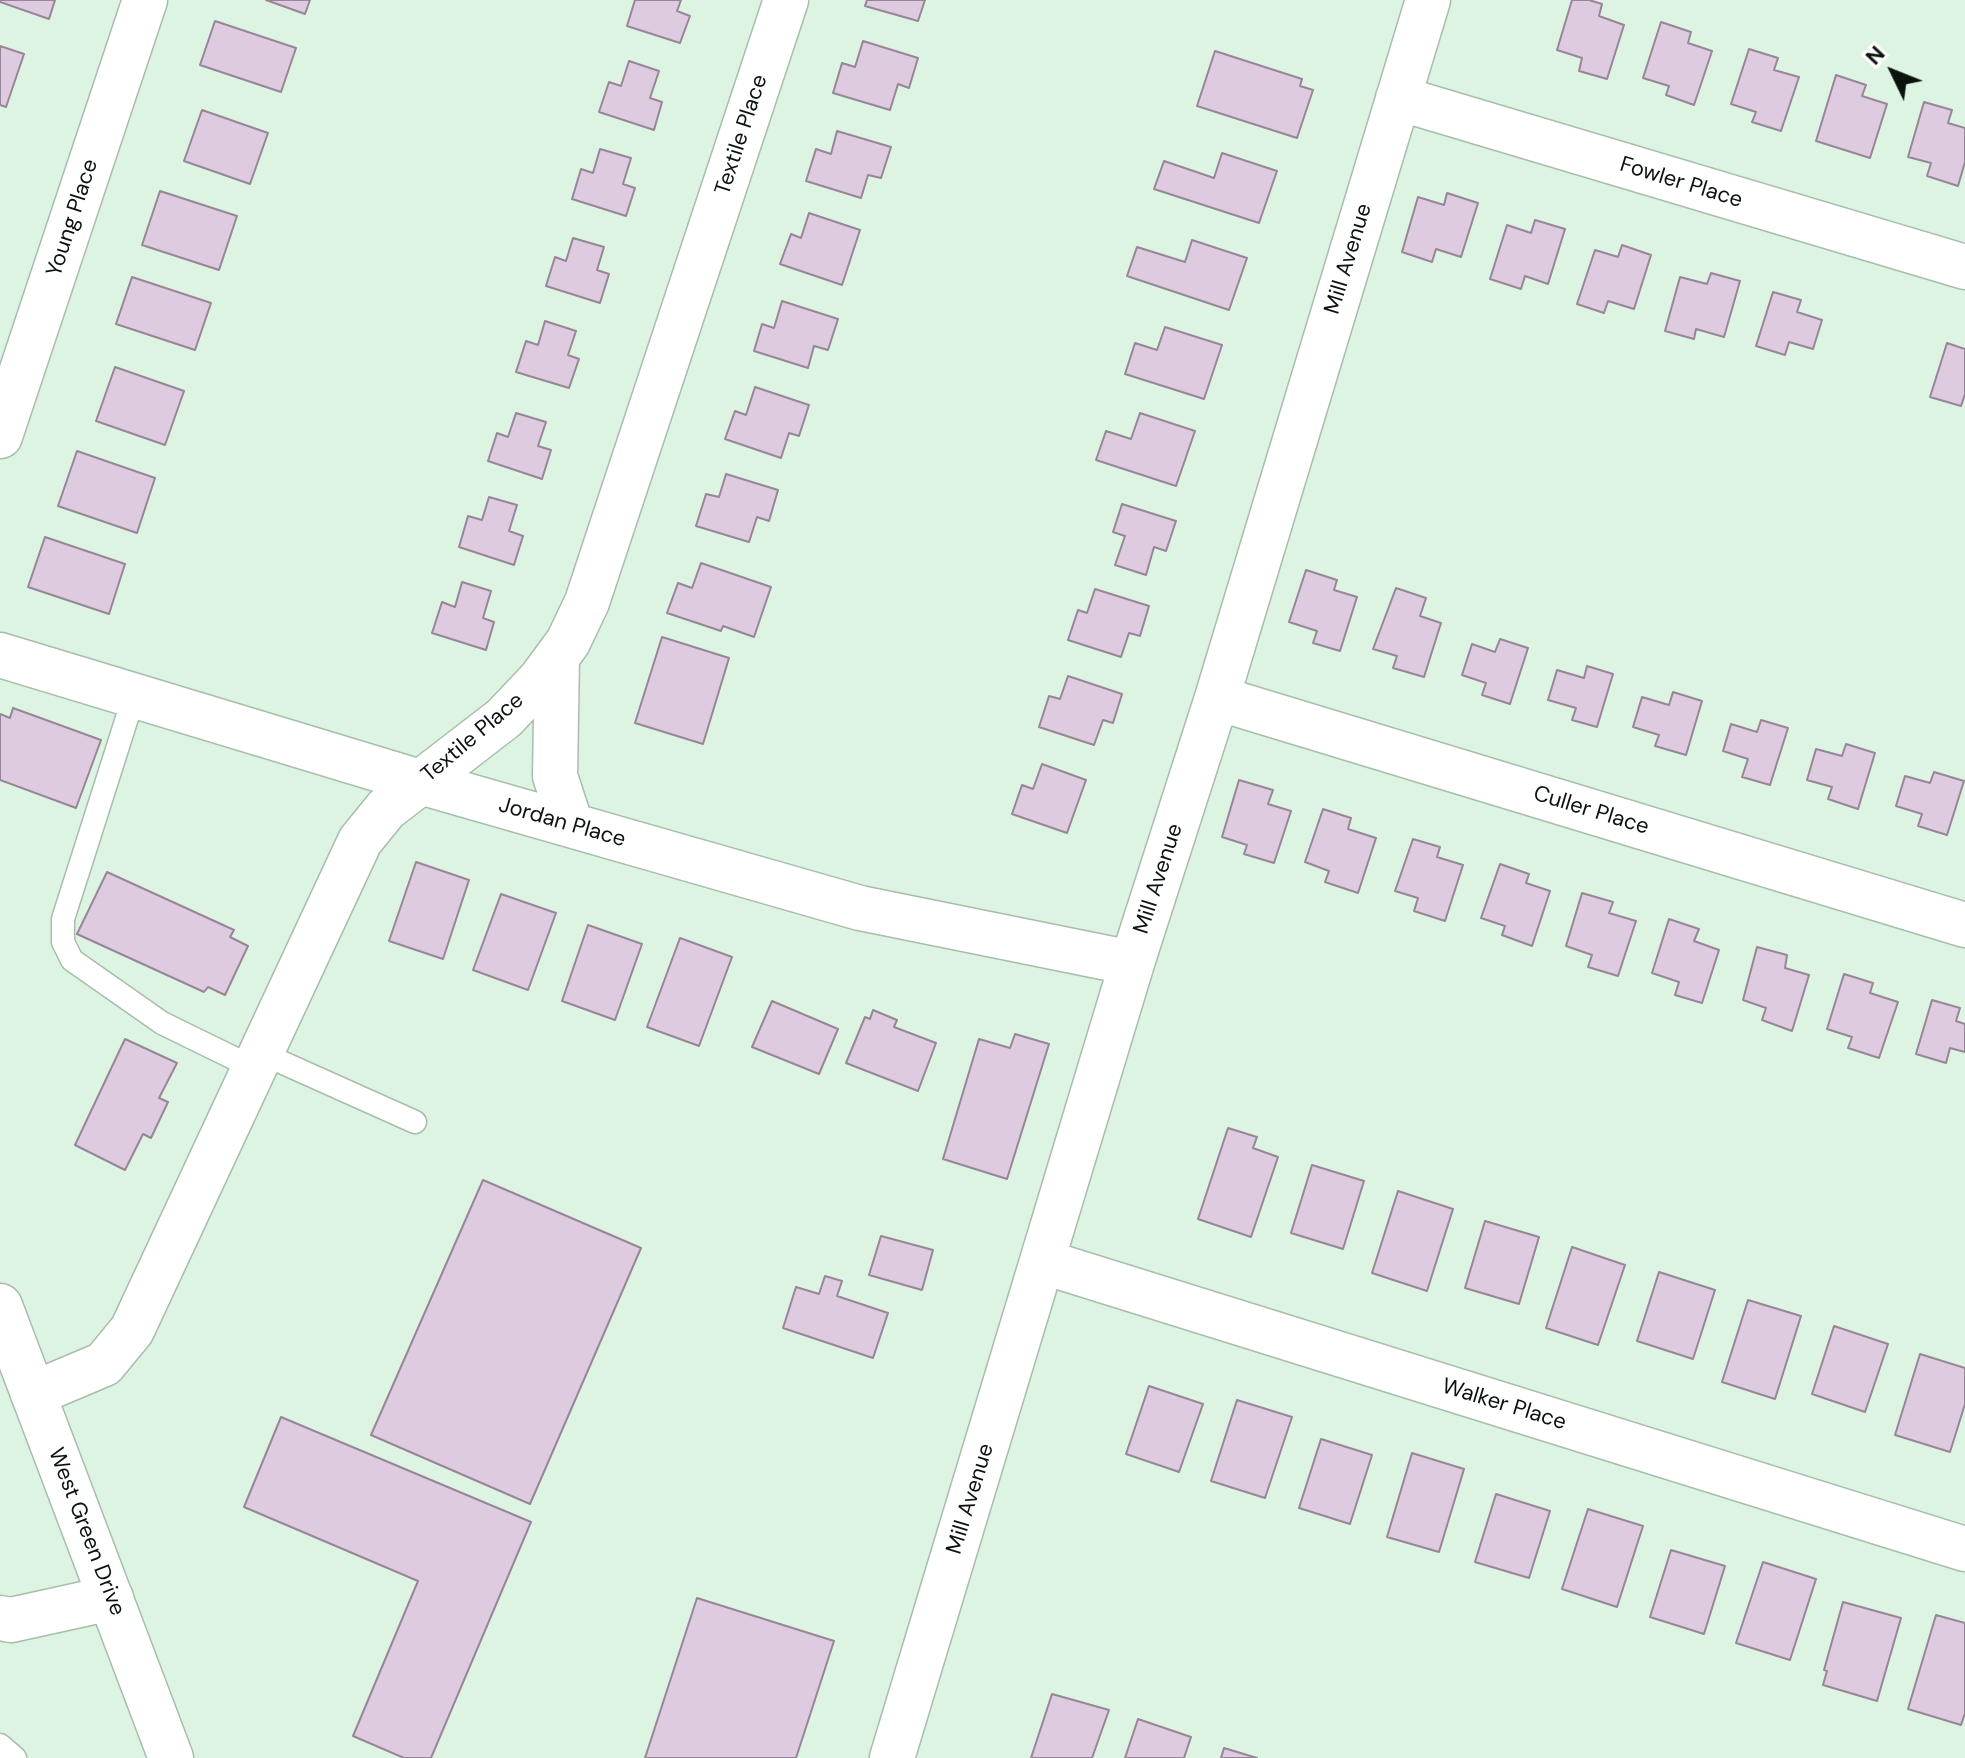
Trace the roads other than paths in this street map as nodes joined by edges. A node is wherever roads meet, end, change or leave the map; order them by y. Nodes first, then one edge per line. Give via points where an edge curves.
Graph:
1 (145, 0) edge
2 (786, 0) edge
3 (1428, 0) edge
4 (1398, 98) junction
5 (1965, 267) edge
6 (0, 436) edge
7 (0, 655) edge
8 (557, 657) junction
9 (134, 696) junction
10 (1217, 698) junction
11 (420, 782) junction
12 (571, 825) junction
13 (1965, 925) edge
14 (1132, 963) junction
15 (258, 1061) junction
16 (415, 1122) dead end
17 (1044, 1262) junction
18 (0, 1306) edge
19 (33, 1394) junction
20 (1965, 1549) edge
21 (111, 1598) junction
22 (0, 1618) edge
23 (0, 1745) edge
24 (15, 1758) edge
25 (171, 1758) edge
26 (892, 1758) edge

1 - 6 street, Young Place
2 - 8 street, Textile Place via 587,602
3 - 4 street, Mill Avenue
4 - 5 street, Fowler Place
4 - 10 street, Mill Avenue
7 - 9 street, Jordan Place
8 - 11 street, Textile Place via 504,718
8 - 12 street via 555,776
9 - 11 street, Jordan Place
9 - 15 lane via 63,919 63,942 72,960 162,1023
10 - 13 street, Culler Place
10 - 14 street, Mill Avenue
11 - 12 street, Jordan Place
11 - 15 street, Textile Place via 386,809 360,841
12 - 14 street, Jordan Place via 860,908
14 - 17 street, Mill Avenue
15 - 16 lane
15 - 19 street, Textile Place via 132,1330 104,1364
17 - 20 street, Walker Place
17 - 26 street, Mill Avenue
18 - 19 street, West Green Drive
19 - 21 street, West Green Drive
21 - 22 street
21 - 25 street, West Green Drive
23 - 24 lane

